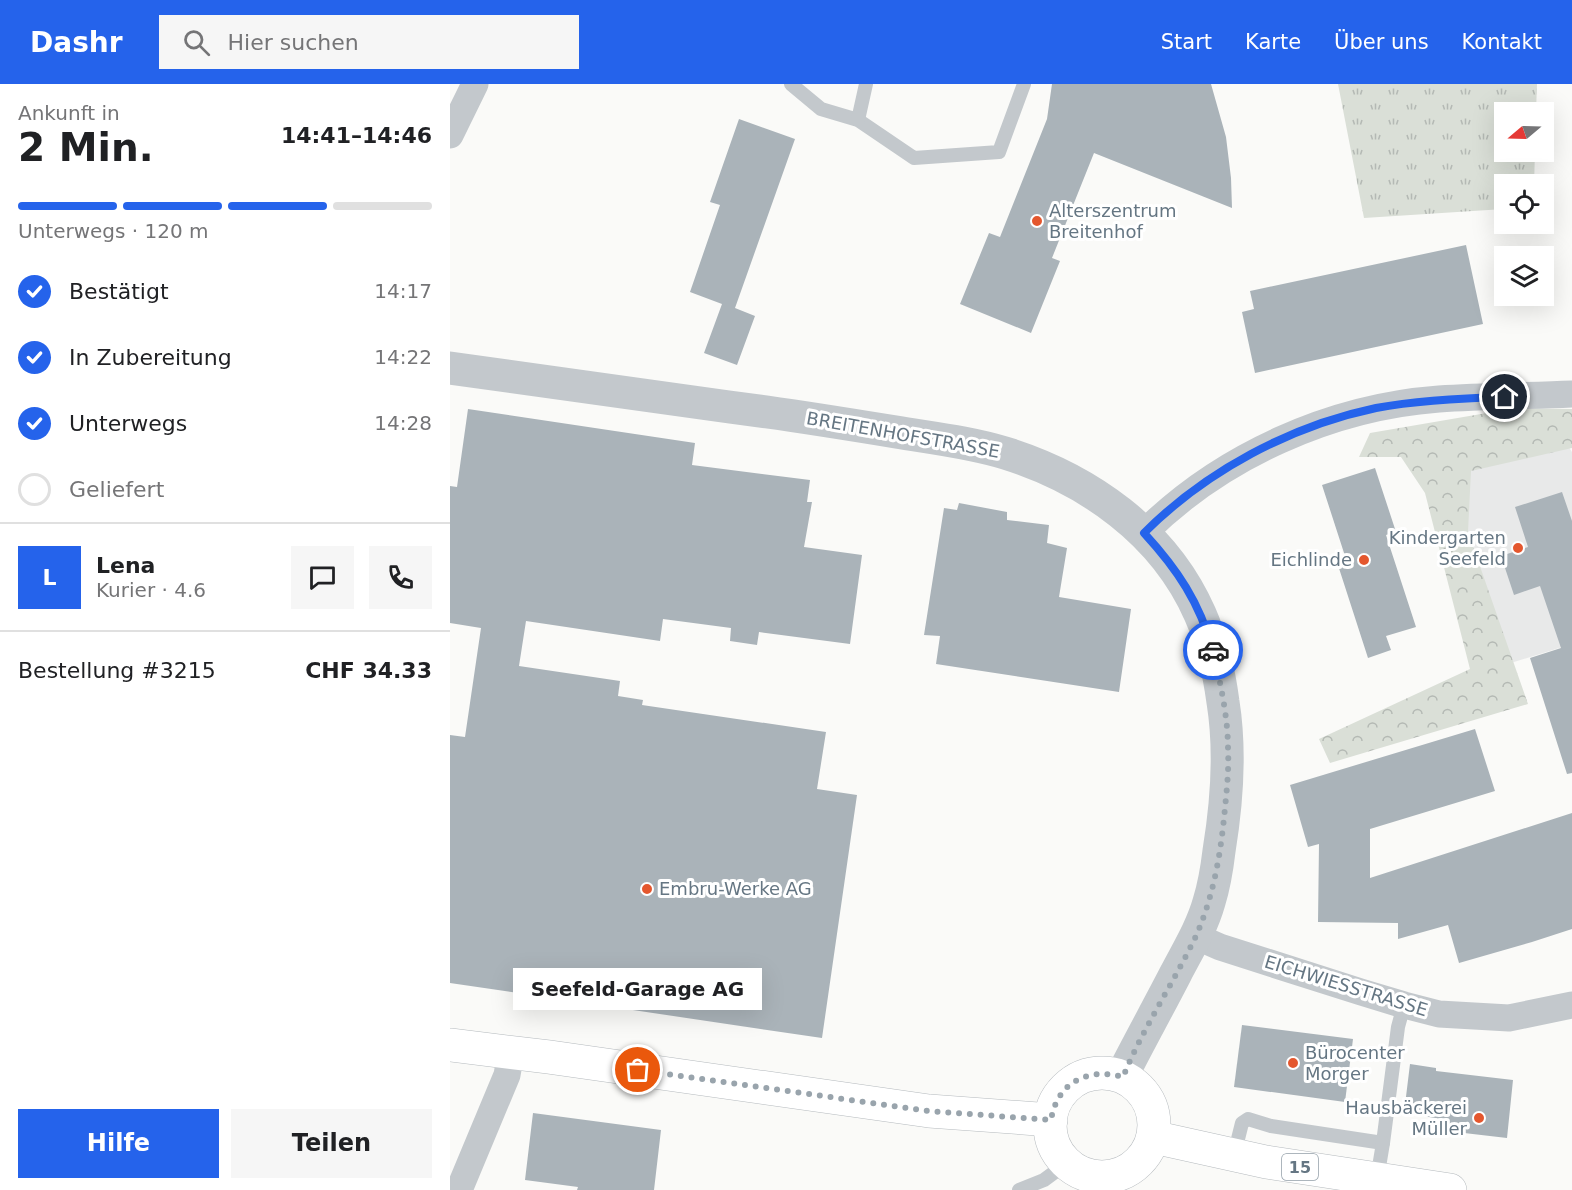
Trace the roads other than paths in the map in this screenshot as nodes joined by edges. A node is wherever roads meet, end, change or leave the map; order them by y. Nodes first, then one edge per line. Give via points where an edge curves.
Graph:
1 (475, 84) edge
2 (791, 84) edge
3 (866, 84) edge
4 (1023, 84) edge
5 (858, 120) junction
6 (450, 135) edge
7 (450, 368) edge
8 (1572, 394) edge
9 (1144, 533) junction
10 (1195, 936) junction
11 (1404, 1005) junction
12 (1572, 1005) edge
13 (450, 1045) edge
14 (511, 1052) junction
15 (1123, 1077) junction
16 (1051, 1120) junction
17 (1153, 1137) junction
18 (1383, 1143) junction
19 (1234, 1155) junction
20 (1067, 1163) junction
21 (1377, 1179) junction
22 (1102, 1183) edge
23 (459, 1190) edge
24 (1019, 1190) edge
25 (1449, 1190) edge

1 - 6 street
2 - 5 lane via 820,109
3 - 5 lane
4 - 5 lane via 999,153 914,158
7 - 9 street, BREITENHOFSTRASSE via 961,442 1031,462 1064,477 1118,510
8 - 9 street via 1437,399 1376,408 1300,431 1239,460 1161,516
9 - 10 street, BREITENHOFSTRASSE via 1184,582 1201,615 1225,713 1228,748 1223,829 1209,904
10 - 11 street, EICHWIESSTRASSE
10 - 15 street, BREITENHOFSTRASSE
11 - 12 street, EICHWIESSTRASSE via 1439,1014 1509,1018
11 - 18 lane
13 - 14 main road
14 - 16 main road via 929,1111
14 - 23 street via 507,1075
15 - 16 main road via 1101,1073 1080,1078 1063,1091
15 - 17 main road via 1139,1089 1151,1106
16 - 20 main road via 1054,1144
17 - 19 main road, 15
17 - 22 main road via 1140,1161
18 - 19 lane via 1248,1119 1242,1123
18 - 21 lane
19 - 21 main road, 15
20 - 22 main road
20 - 24 lane via 1044,1180
21 - 25 main road, 15

